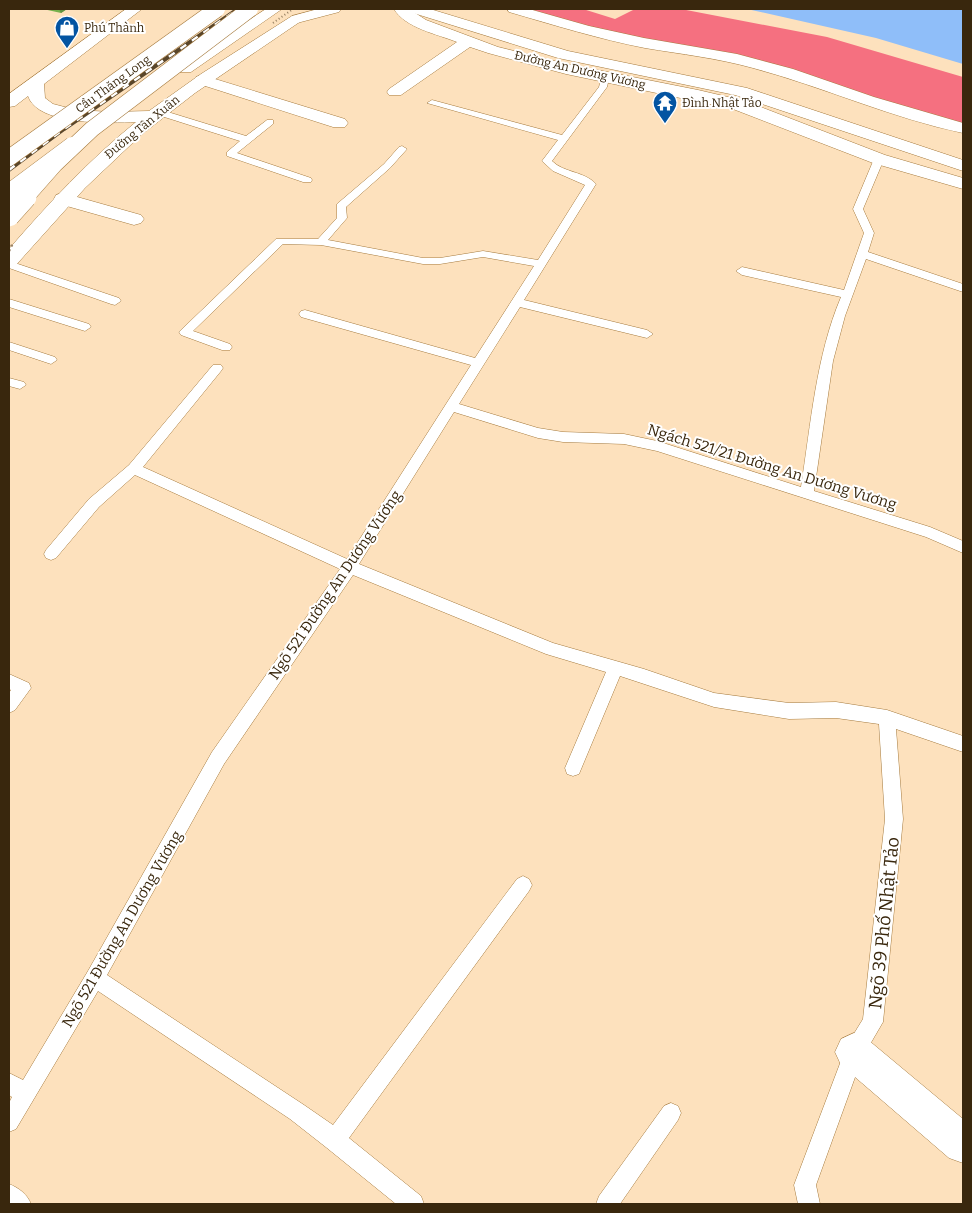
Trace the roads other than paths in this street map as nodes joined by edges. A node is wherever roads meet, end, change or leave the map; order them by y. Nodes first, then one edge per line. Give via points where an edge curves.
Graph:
1 (135, 9) edge
2 (217, 9) edge
3 (250, 9) edge
4 (275, 9) edge
5 (312, 9) edge
6 (334, 9) edge
7 (401, 9) edge
8 (415, 9) edge
9 (461, 9) edge
10 (514, 9) edge
11 (297, 19) junction
12 (468, 41) junction
13 (605, 78) junction
14 (202, 80) junction
15 (36, 82) junction
16 (395, 92) dead end
17 (9, 102) edge
18 (432, 103) dead end
19 (787, 108) junction
20 (156, 114) junction
21 (270, 122) dead end
22 (339, 123) dead end
23 (963, 128) edge
24 (564, 139) junction
25 (246, 140) junction
26 (944, 144) dead end
27 (402, 149) dead end
28 (9, 158) edge
29 (880, 159) junction
30 (963, 166) edge
31 (963, 178) edge
32 (307, 180) dead end
33 (963, 184) edge
34 (9, 192) edge
35 (64, 199) junction
36 (9, 216) edge
37 (134, 218) dead end
38 (321, 242) junction
39 (862, 254) junction
40 (9, 262) edge
41 (540, 264) junction
42 (742, 271) dead end
43 (963, 288) edge
44 (848, 295) junction
45 (115, 301) dead end
46 (516, 302) junction
47 (9, 303) edge
48 (305, 314) dead end
49 (85, 327) dead end
50 (647, 334) dead end
51 (9, 346) edge
52 (226, 347) dead end
53 (50, 360) dead end
54 (478, 363) junction
55 (217, 368) dead end
56 (451, 406) junction
57 (134, 468) junction
58 (807, 494) junction
59 (963, 547) edge
60 (50, 554) dead end
61 (350, 567) junction
62 (616, 668) junction
63 (9, 681) edge
64 (9, 705) edge
65 (887, 718) junction
66 (963, 744) edge
67 (573, 768) dead end
68 (523, 885) dead end
69 (95, 978) junction
70 (854, 1052) junction
71 (9, 1083) edge
72 (26, 1094) junction
73 (670, 1113) dead end
74 (9, 1122) edge
75 (336, 1140) junction
76 (963, 1144) edge
77 (9, 1195) edge
78 (20, 1204) edge
79 (413, 1204) edge
80 (607, 1204) edge
81 (809, 1204) edge

1 - 15 main road
2 - 28 main road, Cầu Thăng Long, bridge
3 - 36 main road, Cầu Thăng Long, bridge via 92,129 55,164
4 - 34 main road, Cầu Thăng Long, bridge via 56,156
5 - 11 main road, Đường Tân Xuân
6 - 11 main road
7 - 12 main road, Đường An Dương Vương via 421,23
8 - 19 main road, Đường An Dương Vương via 585,60 708,84 763,98
9 - 26 main road, Đường An Dương Vương via 563,40 733,77
10 - 23 main road via 586,30 731,57 788,72 868,101
11 - 14 main road, Đường Tân Xuân
12 - 13 main road, Đường An Dương Vương via 520,58
12 - 16 main road
13 - 24 lane, Ngõ 521 Đường An Dương Vương via 603,86
13 - 29 main road, Đường An Dương Vương via 739,105
14 - 20 main road, Đường Tân Xuân
14 - 22 main road
15 - 17 main road
15 - 20 main road via 38,102 69,113 111,118
18 - 24 lane
19 - 30 main road, Đường An Dương Vương
19 - 31 main road via 839,137
20 - 25 lane
20 - 35 main road, Đường Tân Xuân via 101,161
21 - 25 lane
24 - 41 lane, Ngõ 521 Đường An Dương Vương via 547,161 552,168 591,184
25 - 32 lane via 230,154
27 - 38 lane via 341,206 342,218
29 - 33 main road, Đường An Dương Vương
29 - 39 lane via 858,209 869,233
35 - 37 main road
35 - 40 main road, Đường Tân Xuân
38 - 41 lane via 423,261 483,254
38 - 52 lane via 280,241 185,332
39 - 43 lane
39 - 44 lane
40 - 45 lane
41 - 46 lane, Ngõ 521 Đường An Dương Vương
42 - 44 lane
44 - 58 lane via 827,361
46 - 50 lane
46 - 54 lane, Ngõ 521 Đường An Dương Vương
47 - 49 lane
48 - 54 lane
51 - 53 lane
54 - 56 lane, Ngõ 521 Đường An Dương Vương
55 - 57 lane
56 - 58 lane, Ngách 521/21 Đường An Dương Vương via 538,433 624,439 656,446
56 - 61 lane, Ngõ 521 Đường An Dương Vương
57 - 60 lane via 94,503
57 - 61 lane
58 - 59 lane, Ngách 521/21 Đường An Dương Vương via 930,533
61 - 62 lane via 551,649
61 - 69 lane, Ngõ 521 Đường An Dương Vương via 218,758
62 - 65 lane via 714,700 789,711 836,710
62 - 67 lane
63 - 64 lane via 23,688
65 - 66 lane
65 - 70 lane, Ngõ 39 Phố Nhật Tảo via 894,819 873,1022
68 - 75 lane
69 - 72 lane, Ngõ 521 Đường An Dương Vương
69 - 75 lane
70 - 76 main road
70 - 81 lane, Ngõ 39 Phố Nhật Tảo via 805,1185
71 - 72 lane
72 - 74 lane, Ngõ 521 Đường An Dương Vương
73 - 80 lane
75 - 79 lane
77 - 78 lane

